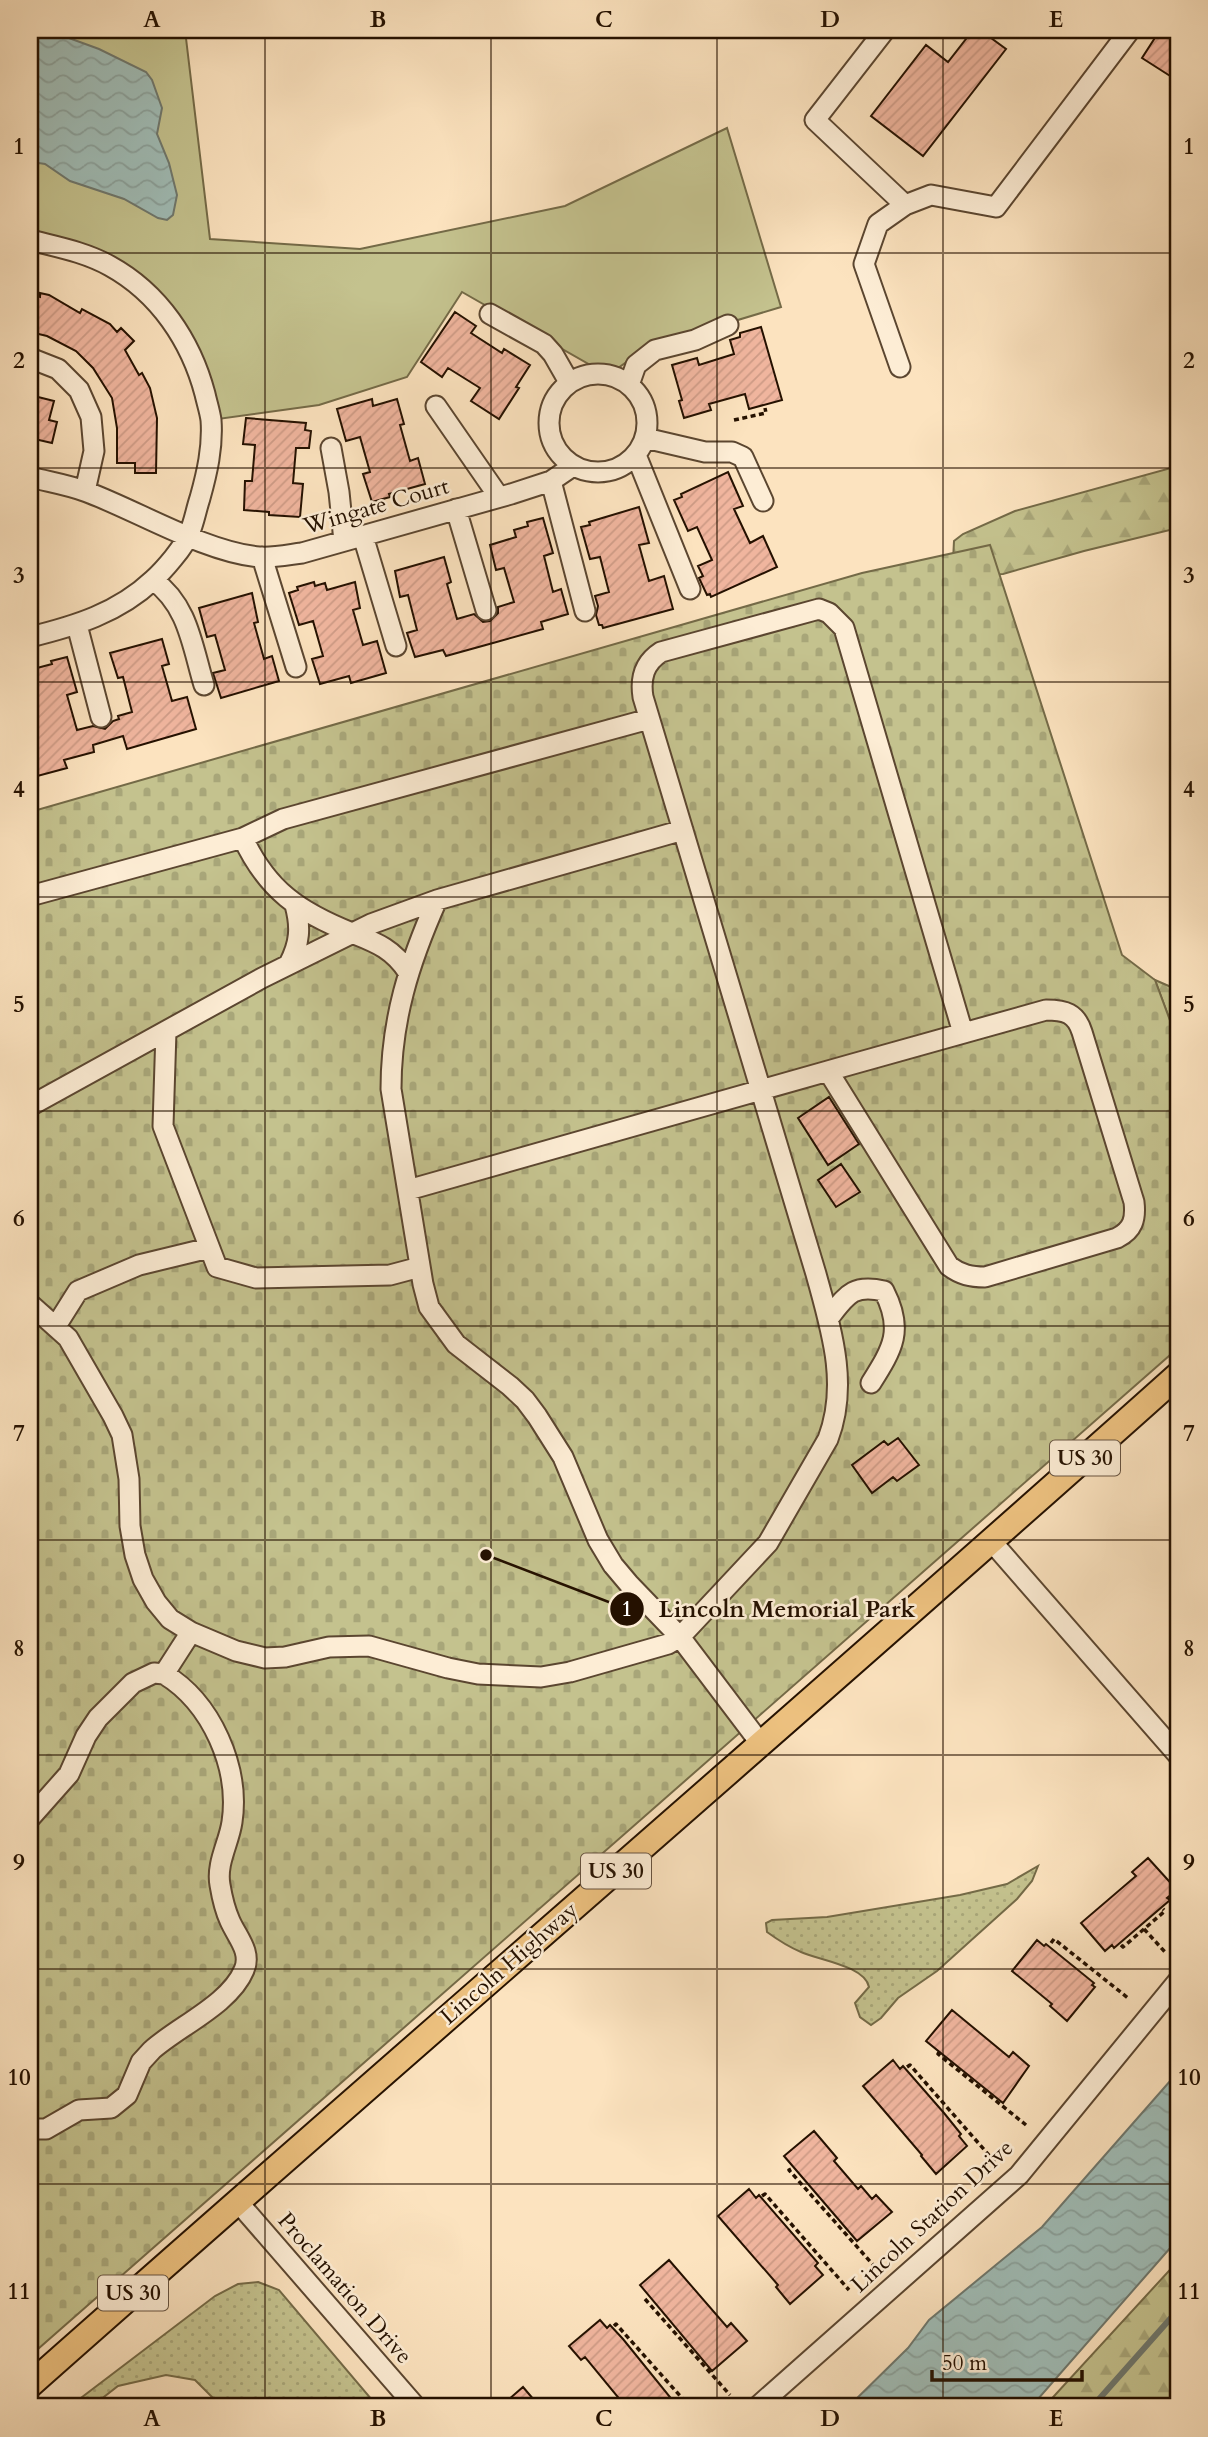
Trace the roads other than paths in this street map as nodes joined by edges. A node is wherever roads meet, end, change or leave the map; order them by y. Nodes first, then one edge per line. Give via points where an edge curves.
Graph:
1 (886, 30) edge
2 (1130, 30) edge
3 (905, 205) junction
4 (30, 240) edge
5 (491, 314) dead end
6 (728, 325) dead end
7 (30, 358) edge
8 (900, 367) dead end
9 (569, 382) junction
10 (629, 385) junction
11 (436, 406) dead end
12 (640, 446) junction
13 (331, 448) dead end
14 (573, 466) junction
15 (30, 477) edge
16 (551, 481) junction
17 (85, 491) junction
18 (499, 497) junction
19 (763, 501) dead end
20 (456, 509) junction
21 (189, 536) junction
22 (363, 536) junction
23 (344, 541) junction
24 (262, 557) junction
25 (153, 580) junction
26 (690, 589) dead end
27 (486, 610) dead end
28 (585, 611) dead end
29 (77, 625) junction
30 (30, 637) edge
31 (396, 646) dead end
32 (296, 667) dead end
33 (204, 685) dead end
34 (101, 716) dead end
35 (649, 719) junction
36 (683, 830) junction
37 (243, 838) junction
38 (30, 896) edge
39 (437, 900) junction
40 (295, 905) junction
41 (352, 933) junction
42 (289, 964) junction
43 (408, 972) junction
44 (166, 1031) junction
45 (963, 1033) junction
46 (828, 1071) junction
47 (761, 1090) junction
48 (30, 1105) edge
49 (408, 1190) junction
50 (209, 1248) junction
51 (420, 1266) junction
52 (30, 1304) edge
53 (828, 1319) junction
54 (56, 1326) junction
55 (1178, 1375) edge
56 (871, 1383) dead end
57 (992, 1542) junction
58 (191, 1632) junction
59 (680, 1637) junction
60 (164, 1674) junction
61 (761, 1744) junction
62 (1178, 1755) edge
63 (30, 1818) edge
64 (1178, 1980) edge
65 (30, 2129) edge
66 (237, 2201) junction
67 (30, 2385) edge
68 (416, 2407) edge
69 (757, 2407) edge

1 - 3 street via 815,120
2 - 3 street via 996,207 931,195
3 - 8 street via 878,224 864,264
4 - 21 street via 83,253 112,267 173,320 198,367 211,420 209,469
5 - 9 street via 544,344
6 - 10 street via 655,350 636,365
7 - 17 street via 58,369 79,390 91,417 94,451
9 - 10 street via 594,374
9 - 14 street via 552,404 548,418 553,446
10 - 12 street via 645,409 647,423
11 - 18 street
12 - 14 street via 613,470 599,473
12 - 19 street via 732,452 743,457
12 - 26 street
13 - 23 street
14 - 16 street, Wingate Court
15 - 17 street, Wingate Court
16 - 18 street, Wingate Court
16 - 28 street
17 - 21 street, Wingate Court
18 - 20 street, Wingate Court
20 - 22 street, Wingate Court
20 - 27 street
21 - 24 street, Wingate Court
21 - 25 street
22 - 23 street, Wingate Court
22 - 31 street
23 - 24 street, Wingate Court via 302,553
24 - 32 street
25 - 29 street via 101,615
25 - 33 street via 182,611
29 - 30 street
29 - 34 street
35 - 36 street
35 - 37 street via 283,819
35 - 45 street via 641,685 647,664 661,652 819,609 844,628
36 - 39 street
36 - 47 street
37 - 38 street
37 - 40 street via 266,878
39 - 41 street
39 - 43 street
40 - 41 street
40 - 42 street via 300,928
41 - 42 street
41 - 43 street via 381,944
42 - 44 street
43 - 49 street via 394,1028 391,1089
44 - 48 street
44 - 50 street via 163,1126
45 - 46 street
45 - 46 street via 1046,1010 1066,1011 1079,1023 1134,1202 1130,1230 1117,1238 985,1276 957,1272
46 - 47 street
47 - 49 street
47 - 53 street
49 - 51 street
50 - 51 street via 216,1267 256,1278 390,1275
50 - 54 street via 139,1265 78,1292
51 - 59 street via 429,1307 440,1325 456,1344 525,1400 564,1457 597,1540 613,1565
52 - 54 street
53 - 56 street via 855,1291 865,1287 884,1290 894,1310 895,1332 886,1360
53 - 59 street via 839,1382 828,1439 768,1543
54 - 58 street via 79,1356 122,1435 130,1526 143,1579 170,1619
55 - 57 main road, Lincoln Highway / US 30
57 - 61 main road, Lincoln Highway / US 30
57 - 62 street
58 - 59 street via 265,1658 329,1647 369,1646 448,1668 514,1678 570,1672
58 - 60 street
59 - 61 street
60 - 63 street via 154,1673 133,1683 98,1718 69,1774
60 - 65 street via 178,1682 206,1716 232,1778 232,1825 219,1881 245,1950 246,1968 231,1990 152,2050 127,2095 111,2108 79,2110 46,2129
61 - 66 main road, Lincoln Highway / US 30
64 - 69 street, Lincoln Station Drive via 1019,2175
66 - 67 main road, Lincoln Highway / US 30
66 - 68 street, Proclamation Drive

